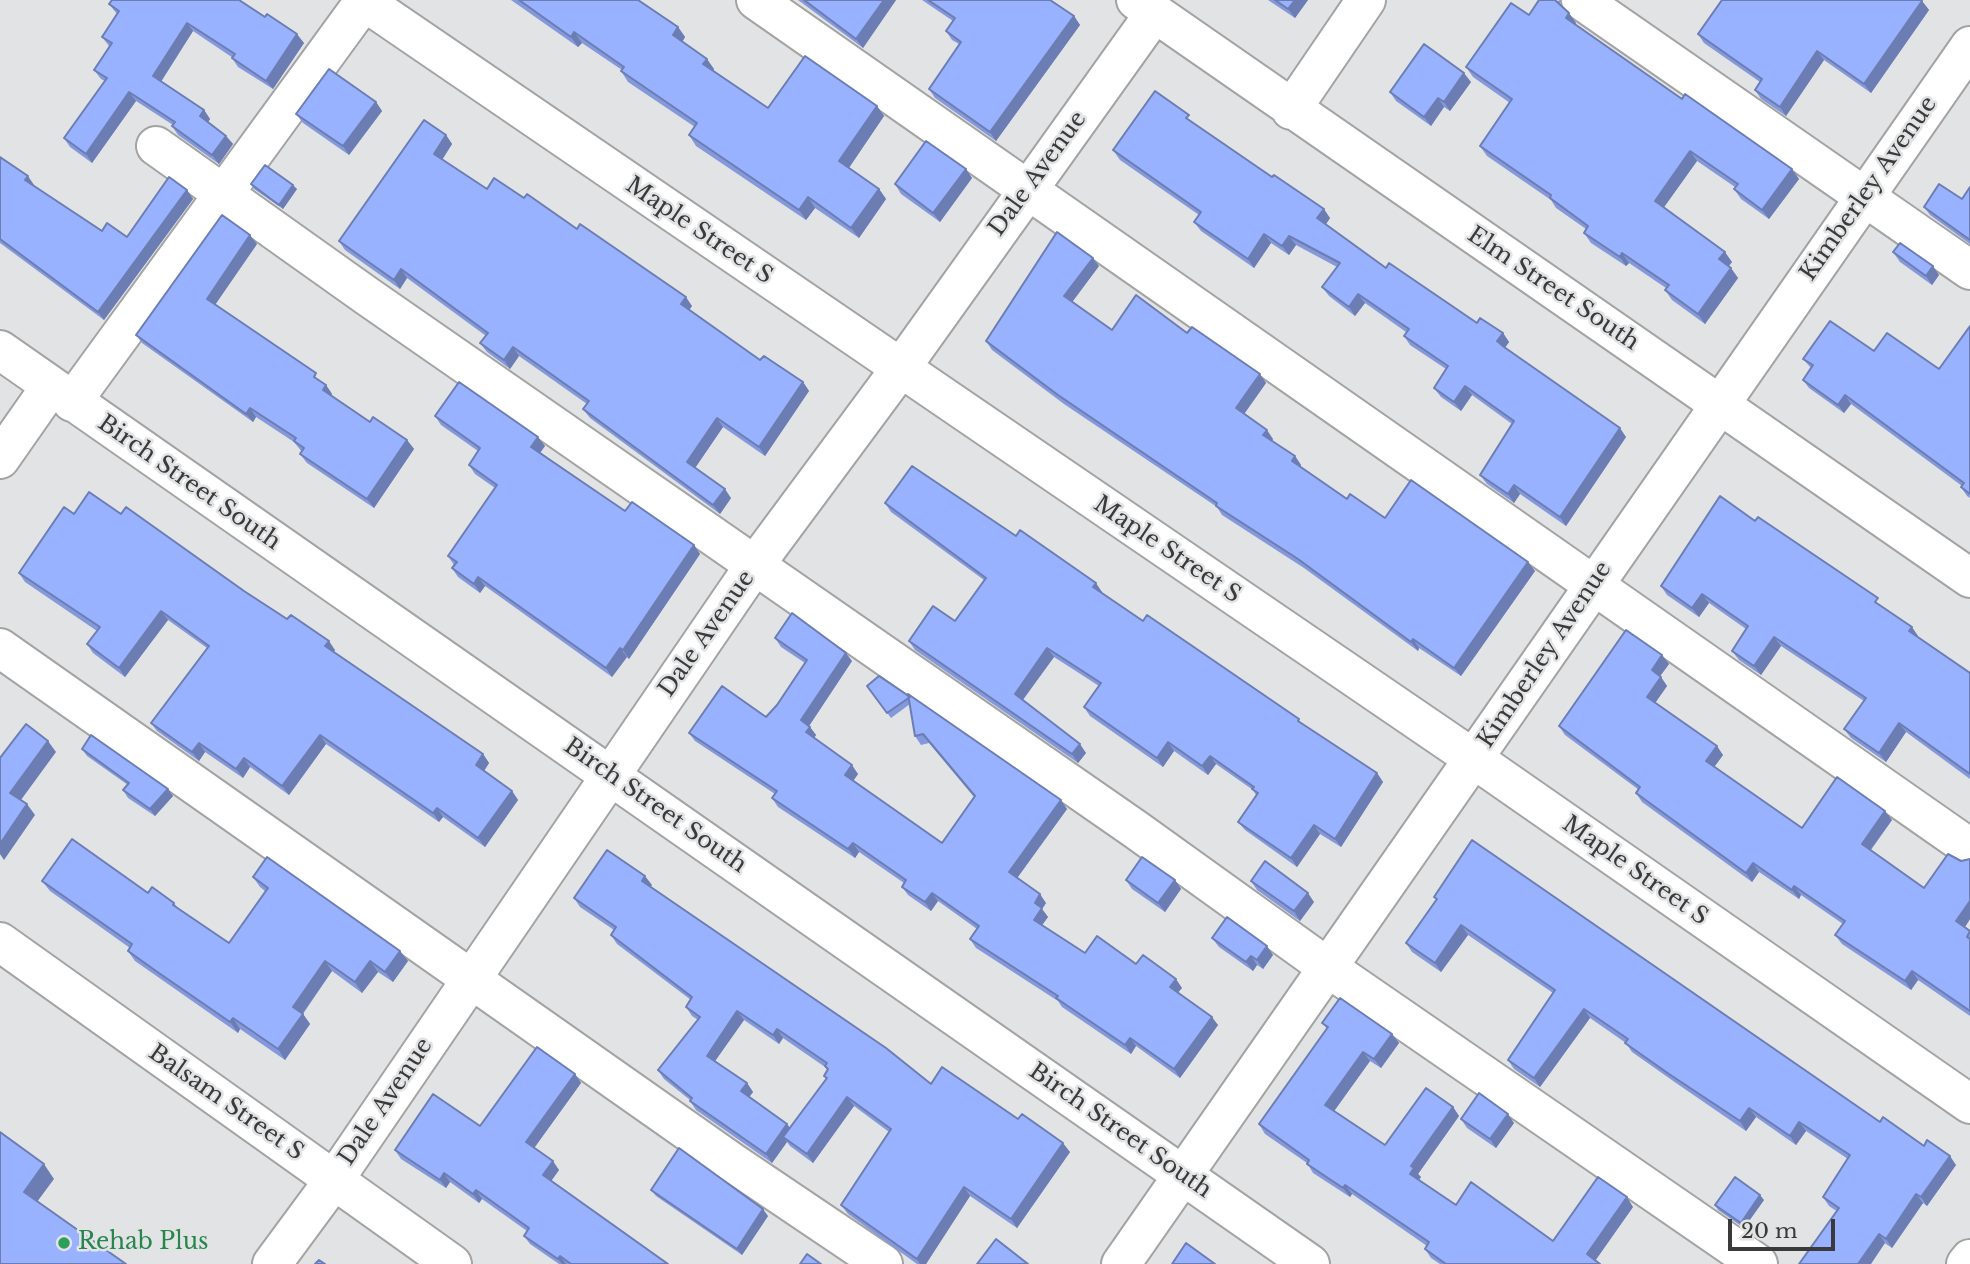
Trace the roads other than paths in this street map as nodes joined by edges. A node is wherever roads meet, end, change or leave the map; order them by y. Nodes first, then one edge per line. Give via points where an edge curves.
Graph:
1 (757, 0) edge
2 (1366, 0) edge
3 (1581, 0) edge
4 (364, 1) edge
5 (1145, 7) edge
6 (1970, 46) edge
7 (1291, 110) junction
8 (156, 146) dead end
9 (1026, 190) junction
10 (224, 194) junction
11 (1863, 197) junction
12 (1970, 270) edge
13 (0, 350) edge
14 (900, 369) junction
15 (61, 394) junction
16 (1719, 402) junction
17 (0, 459) edge
18 (754, 566) junction
19 (1970, 578) edge
20 (1592, 586) junction
21 (0, 648) edge
22 (1474, 760) junction
23 (610, 775) junction
24 (1970, 848) edge
25 (0, 942) edge
26 (1327, 967) junction
27 (471, 977) junction
28 (1970, 1104) edge
29 (1184, 1175) junction
30 (334, 1180) junction
31 (1970, 1259) edge
32 (272, 1264) edge
33 (452, 1264) edge
34 (883, 1264) edge
35 (1121, 1264) edge
36 (1310, 1264) edge
37 (1758, 1264) edge
38 (1966, 1264) edge

1 - 9 street
2 - 7 street
3 - 11 street
4 - 10 street
4 - 14 street, Maple Street S
5 - 7 street, Elm Street South
5 - 9 street, Dale Avenue
6 - 11 street, Kimberley Avenue
7 - 16 street, Elm Street South
8 - 10 street
9 - 14 street, Dale Avenue
9 - 20 street
10 - 15 street
10 - 18 street
11 - 12 street
11 - 16 street, Kimberley Avenue
13 - 15 street, Birch Street South
14 - 18 street, Dale Avenue
14 - 22 street, Maple Street S
15 - 17 street
15 - 23 street, Birch Street South
16 - 19 street, Elm Street South
16 - 20 street, Kimberley Avenue
18 - 23 street, Dale Avenue
18 - 26 street
20 - 22 street, Kimberley Avenue
20 - 24 street
21 - 27 street
22 - 26 street, Kimberley Avenue
22 - 28 street, Maple Street S
23 - 27 street, Dale Avenue
23 - 29 street, Birch Street South
25 - 30 street, Balsam Street S
26 - 29 street, Kimberley Avenue
26 - 37 street
27 - 30 street, Dale Avenue
27 - 34 street
29 - 35 street, Kimberley Avenue
29 - 36 street, Birch Street South
30 - 32 street, Dale Avenue
30 - 33 street, Balsam Street S
31 - 38 street

